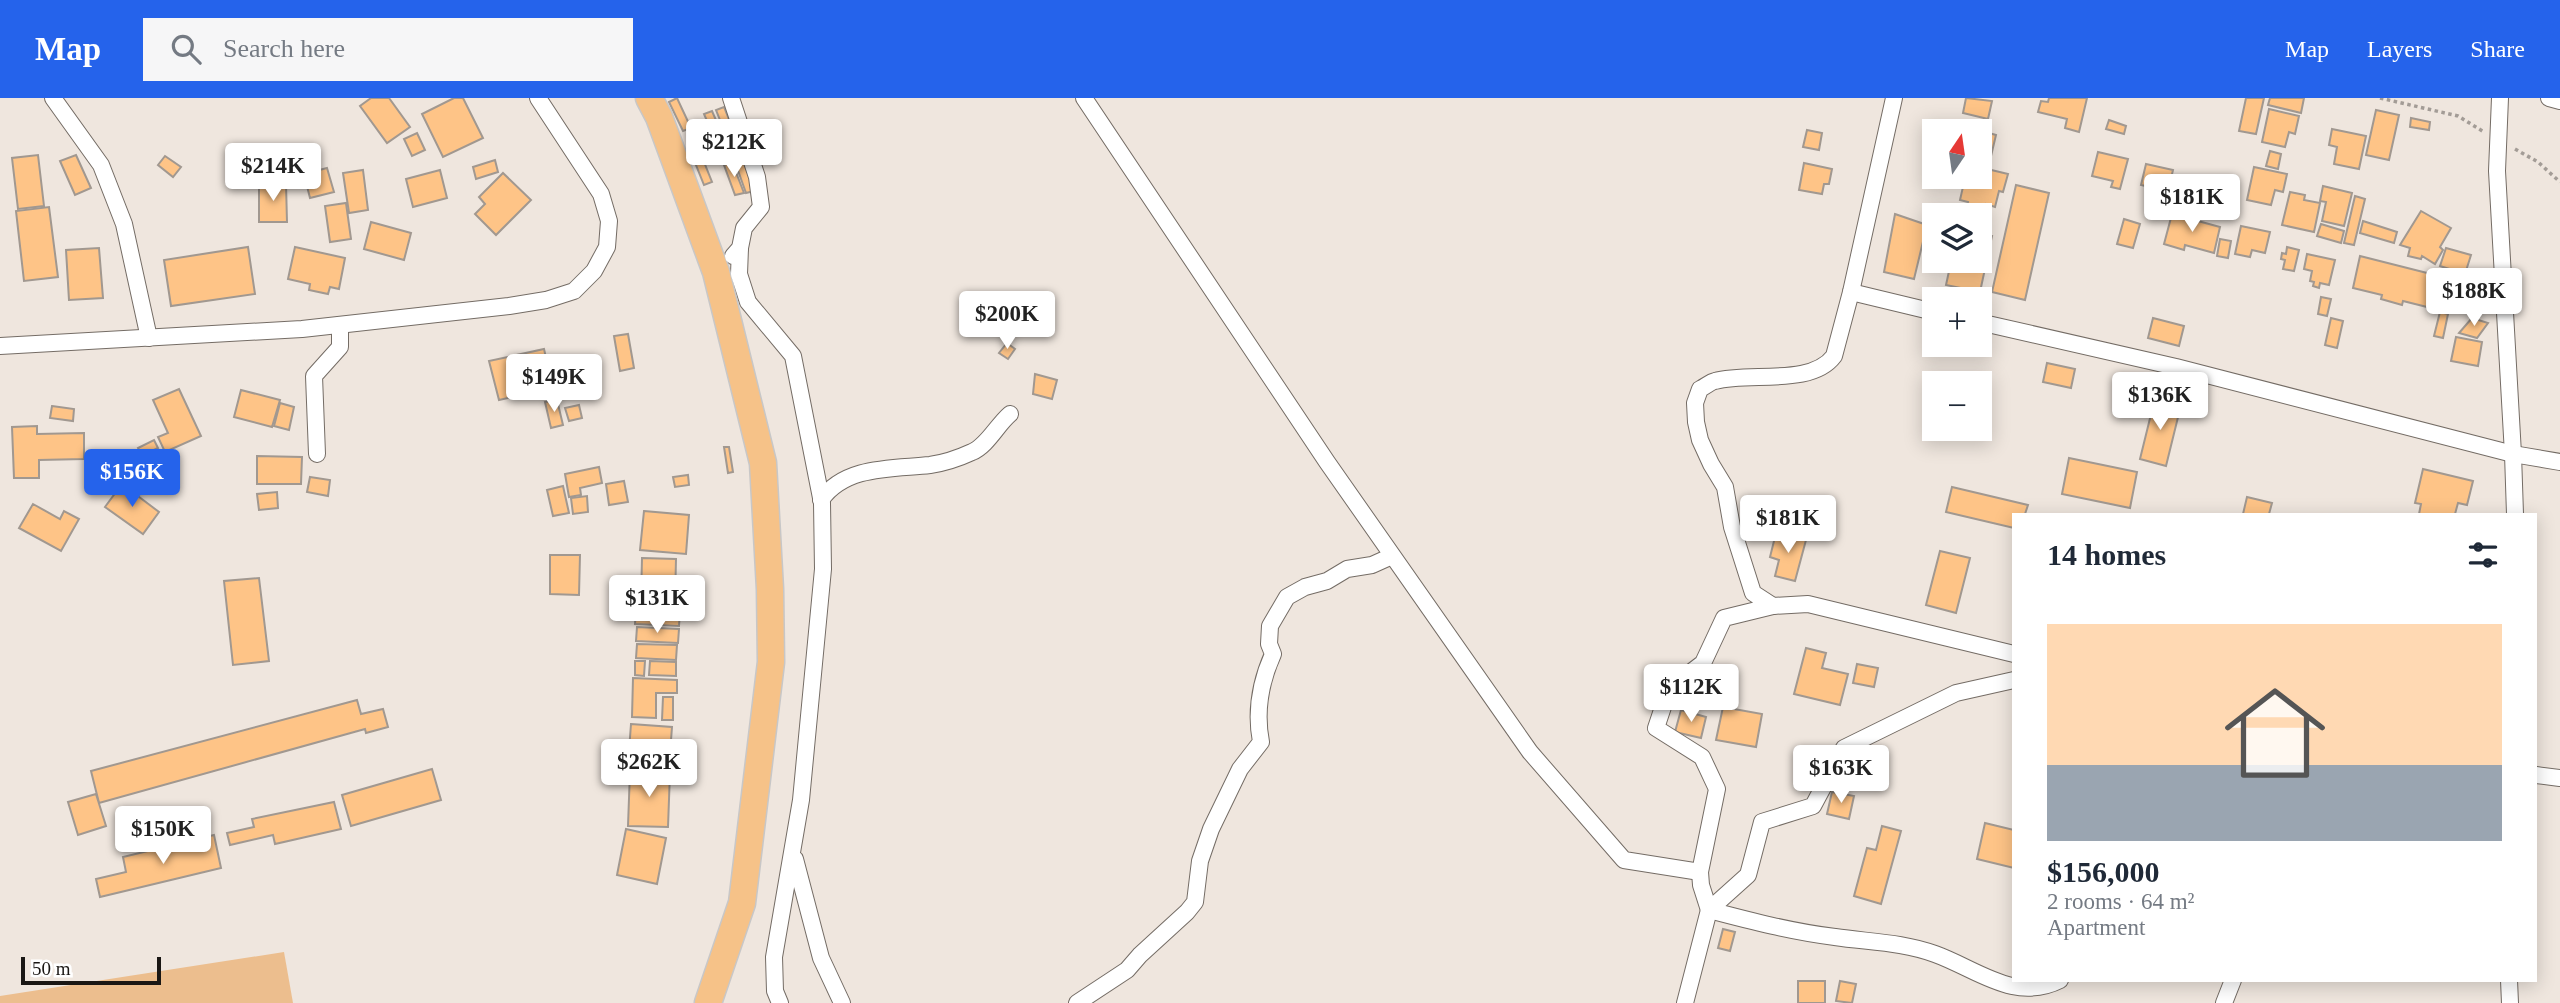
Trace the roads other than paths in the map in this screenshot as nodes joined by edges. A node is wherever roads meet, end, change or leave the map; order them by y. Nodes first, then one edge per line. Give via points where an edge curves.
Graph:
1 (53, 98) edge
2 (538, 98) edge
3 (649, 98) edge
4 (731, 98) edge
5 (1084, 98) edge
6 (1894, 98) edge
7 (2500, 98) edge
8 (2549, 98) edge
9 (2560, 102) edge
10 (740, 248) junction
11 (716, 272) junction
12 (1851, 292) junction
13 (1922, 309) edge
14 (340, 325) junction
15 (1992, 325) edge
16 (149, 338) junction
17 (0, 346) edge
18 (1010, 414) dead end
19 (317, 454) dead end
20 (2513, 454) junction
21 (2560, 462) edge
22 (821, 500) junction
23 (2515, 513) edge
24 (1392, 556) junction
25 (1773, 606) junction
26 (2012, 654) edge
27 (2012, 680) edge
28 (2537, 775) edge
29 (2560, 778) edge
30 (793, 853) junction
31 (1700, 872) junction
32 (1709, 910) junction
33 (2056, 982) edge
34 (2232, 982) edge
35 (2509, 982) edge
36 (708, 1003) edge
37 (780, 1003) edge
38 (842, 1003) edge
39 (1077, 1003) edge
40 (1685, 1003) edge
41 (2224, 1003) edge
42 (2510, 1003) edge

1 - 16 street via 101,165 124,224
2 - 14 street via 601,194 608,220 607,247 594,271 574,291 546,300
3 - 11 highway
4 - 10 street via 757,177 761,206 744,228
5 - 24 street
6 - 12 street
7 - 20 street via 2497,171
8 - 9 street
10 - 11 street
10 - 22 street via 739,274 748,302 793,356
11 - 36 highway via 763,463 771,662 742,903
12 - 13 street
12 - 25 street via 1828,365 1786,376 1715,381 1700,389 1695,403 1700,440 1725,487 1753,593
14 - 16 street
14 - 19 street via 340,347 314,376
15 - 20 street
16 - 17 street
18 - 22 street via 976,451 930,465 859,474 839,483
20 - 21 street
20 - 23 street
22 - 30 street via 823,569
24 - 31 street via 1530,752 1624,860
24 - 39 street via 1347,569 1287,597 1270,626 1273,654 1258,714 1261,742 1240,769 1211,829 1200,861 1195,902 1127,970
25 - 26 street via 1808,604
25 - 31 street via 1724,618 1703,663 1669,689 1656,728 1702,757 1717,789
27 - 32 street via 1956,693 1844,748 1813,806 1762,822 1748,876
28 - 29 street
30 - 37 street via 774,957
30 - 38 street via 821,958
31 - 32 street
32 - 33 street via 1833,937 1916,948 2007,986 2026,989
32 - 40 street
34 - 41 street
35 - 42 street

